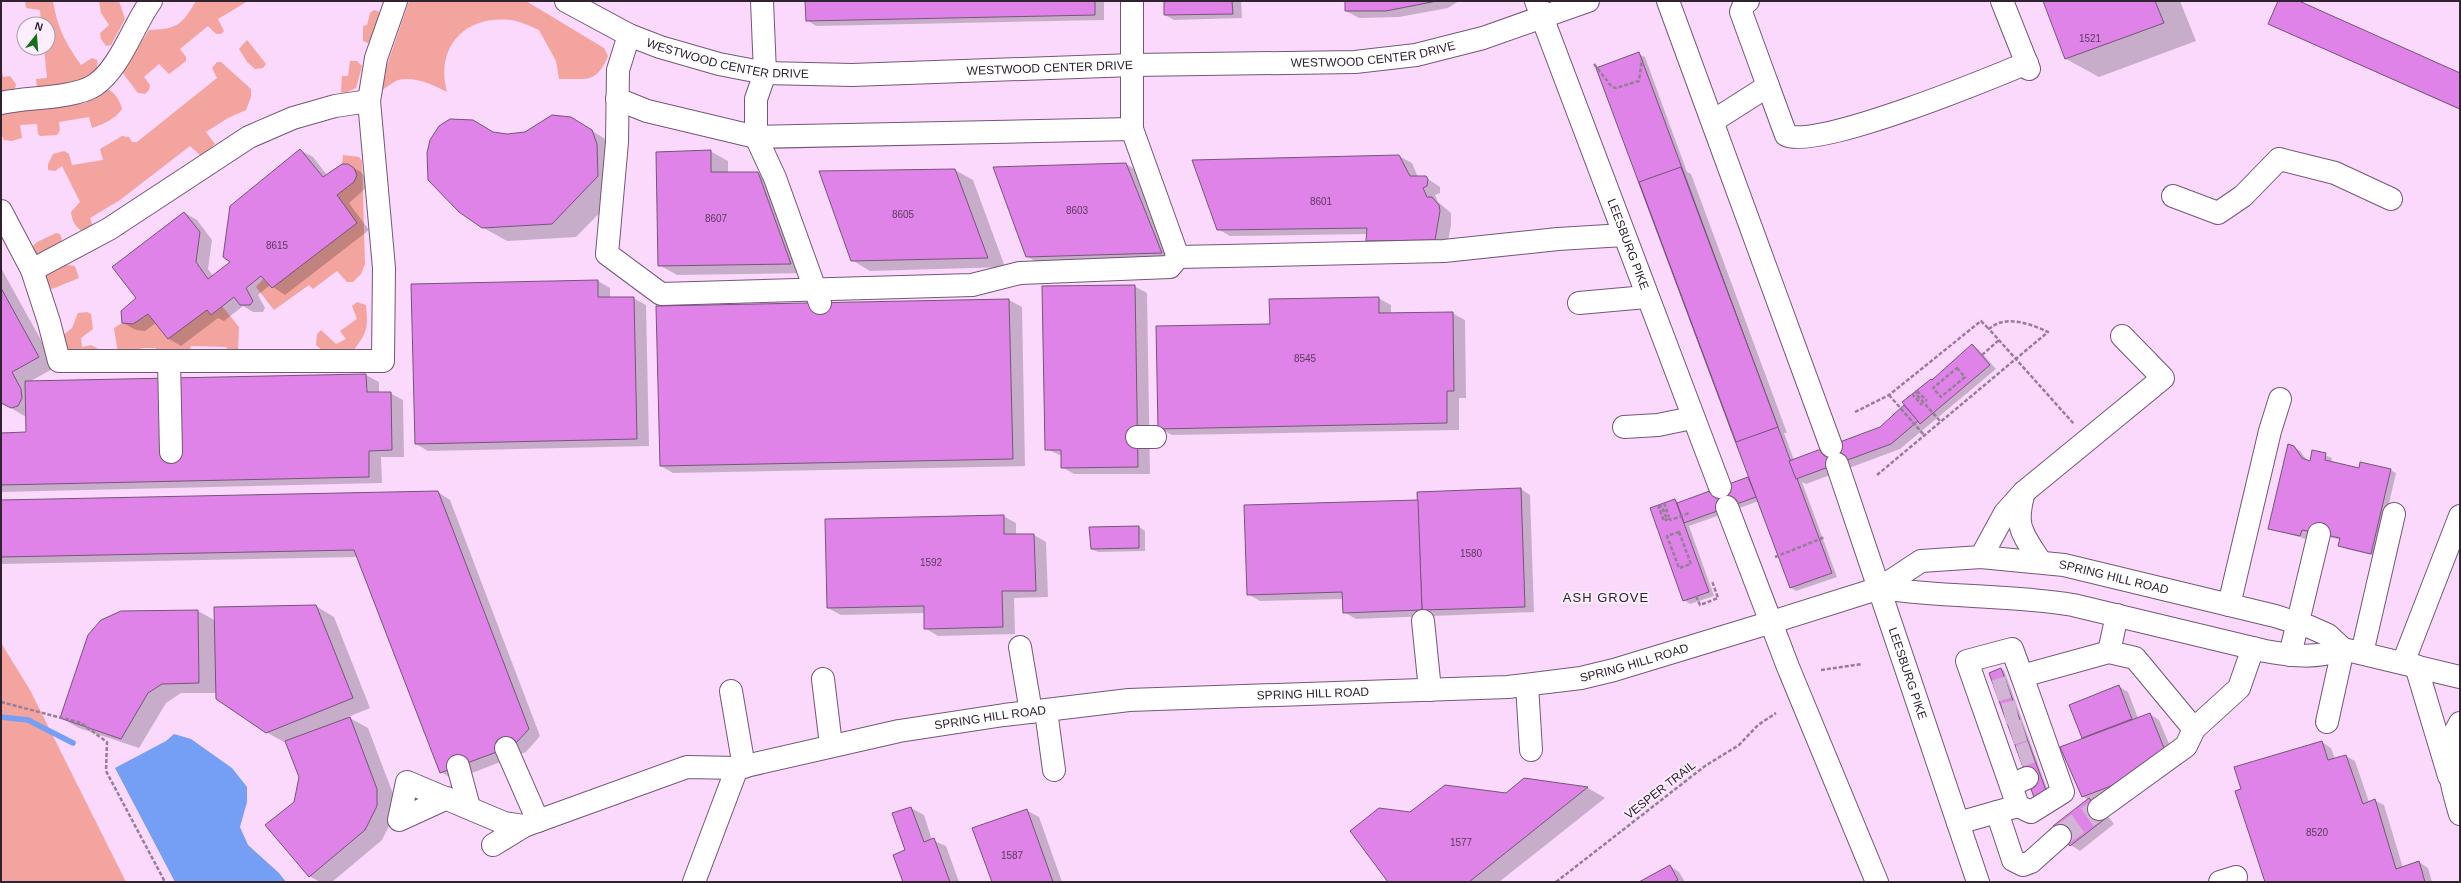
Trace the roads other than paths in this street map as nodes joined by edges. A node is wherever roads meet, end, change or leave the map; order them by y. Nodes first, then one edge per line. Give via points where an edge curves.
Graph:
1 (151, 1) edge
2 (396, 1) edge
3 (566, 1) edge
4 (762, 1) edge
5 (1132, 1) edge
6 (1588, 1) edge
7 (1668, 1) edge
8 (1748, 1) edge
9 (2002, 1) edge
10 (1539, 9) edge
11 (629, 36) junction
12 (1133, 65) junction
13 (765, 73) junction
14 (1768, 86) junction
15 (617, 99) junction
16 (369, 101) junction
17 (1, 103) edge
18 (1713, 122) junction
19 (1132, 129) junction
20 (756, 137) junction
21 (2173, 196) dead end
22 (2391, 199) dead end
23 (1, 211) edge
24 (1624, 235) junction
25 (1178, 257) junction
26 (32, 270) junction
27 (819, 297) junction
28 (1646, 297) junction
29 (1579, 302) dead end
30 (2122, 336) dead end
31 (169, 361) junction
32 (2280, 399) dead end
33 (1692, 418) junction
34 (1624, 427) dead end
35 (171, 452) dead end
36 (1720, 487) dead end
37 (2024, 492) junction
38 (1727, 507) dead end
39 (2394, 514) dead end
40 (2460, 516) edge
41 (2319, 534) dead end
42 (1981, 557) junction
43 (2040, 561) junction
44 (1880, 588) junction
45 (2229, 605) junction
46 (2117, 615) junction
47 (1423, 621) dead end
48 (1772, 622) junction
49 (2298, 623) junction
50 (1020, 647) dead end
51 (2253, 648) junction
52 (2352, 651) junction
53 (2109, 652) junction
54 (2290, 655) junction
55 (2410, 665) junction
56 (2460, 677) edge
57 (823, 680) dead end
58 (1527, 685) junction
59 (2006, 686) junction
60 (1430, 690) junction
61 (731, 691) dead end
62 (1038, 711) junction
63 (2014, 722) junction
64 (2327, 722) dead end
65 (2460, 723) edge
66 (2194, 729) junction
67 (831, 745) junction
68 (506, 748) dead end
69 (1531, 750) dead end
70 (2025, 754) junction
71 (458, 766) dead end
72 (741, 768) junction
73 (1054, 770) dead end
74 (2033, 776) junction
75 (2449, 776) junction
76 (447, 798) dead end
77 (469, 807) junction
78 (2008, 809) junction
79 (2099, 809) tunnel mouth
80 (2460, 814) edge
81 (531, 823) junction
82 (1958, 823) junction
83 (2060, 836) tunnel mouth
84 (493, 845) dead end
85 (1873, 881) edge
86 (694, 882) edge
87 (1978, 882) edge

1 - 17 main road via 110,70 94,86 70,93
2 - 16 main road via 376,58
3 - 11 main road, WESTWOOD CENTER DRIVE
4 - 13 main road
5 - 12 main road
6 - 10 main road, WESTWOOD CENTER DRIVE
7 - 18 main road, LEESBURG PIKE
8 - 14 main road via 1741,12
9 - 14 main road via 2028,66 1858,125 1803,138 1786,134
10 - 12 main road, WESTWOOD CENTER DRIVE via 1483,38 1416,55 1356,62
10 - 24 main road, LEESBURG PIKE
11 - 13 main road, WESTWOOD CENTER DRIVE via 719,64
11 - 15 main road via 618,70
12 - 13 main road, WESTWOOD CENTER DRIVE via 852,75
12 - 19 main road
13 - 20 main road via 756,99
14 - 18 main road
15 - 20 main road via 647,111
15 - 27 main road via 617,142 607,254 661,294
16 - 26 main road via 335,106 293,118 249,137 109,229
16 - 31 main road via 384,268 383,361
18 - 44 main road, LEESBURG PIKE
19 - 20 main road
19 - 25 main road
20 - 27 main road via 775,178
21 - 22 main road via 2218,213 2243,196 2279,159 2335,173
23 - 26 main road
24 - 25 main road via 1444,251
24 - 28 main road, LEESBURG PIKE
25 - 27 main road via 1170,267 1020,273 945,294
26 - 31 main road via 59,361
28 - 29 main road
28 - 33 main road, LEESBURG PIKE
30 - 37 main road via 2164,378
31 - 35 main road
32 - 45 main road via 2270,431
33 - 34 main road via 1658,425
33 - 36 main road, LEESBURG PIKE
37 - 42 main road via 2005,513
37 - 43 main road via 2020,527
38 - 48 main road
39 - 52 main road
40 - 55 main road
41 - 49 main road
42 - 43 main road, SPRING HILL ROAD
42 - 44 main road, SPRING HILL ROAD via 1921,561
43 - 45 main road, SPRING HILL ROAD
44 - 46 main road, SPRING HILL ROAD via 1916,594 2042,600
44 - 48 main road, SPRING HILL ROAD
44 - 82 main road, LEESBURG PIKE
45 - 49 main road, SPRING HILL ROAD
46 - 51 main road, SPRING HILL ROAD
46 - 53 main road
47 - 60 main road
48 - 58 main road, SPRING HILL ROAD via 1614,670 1581,678
48 - 85 main road
49 - 52 main road, SPRING HILL ROAD via 2328,635
49 - 54 main road
50 - 62 main road
51 - 54 main road, SPRING HILL ROAD
51 - 66 main road via 2239,688
52 - 54 main road, SPRING HILL ROAD via 2324,656
52 - 55 main road, SPRING HILL ROAD
52 - 64 main road
53 - 59 main road
53 - 66 main road via 2135,658
55 - 56 main road, SPRING HILL ROAD
55 - 75 main road
57 - 67 main road
58 - 60 main road, SPRING HILL ROAD
58 - 69 main road
59 - 63 main road
59 - 63 main road
60 - 62 main road, SPRING HILL ROAD via 1129,700
61 - 72 main road
62 - 67 main road, SPRING HILL ROAD via 899,731
62 - 73 main road
63 - 70 main road
63 - 70 main road
65 - 75 main road via 2453,734 2449,750
66 - 79 main road via 2186,746
67 - 72 main road, SPRING HILL ROAD
68 - 81 main road
70 - 74 main road
70 - 74 main road
71 - 77 main road
72 - 81 main road, SPRING HILL ROAD via 687,767
72 - 86 main road
74 - 78 main road
74 - 78 main road via 2064,792 2031,812
75 - 80 main road
76 - 77 main road
77 - 81 main road via 504,823
78 - 82 main road
78 - 83 main road via 2013,860 2023,865 2031,862
81 - 84 main road, SPRING HILL ROAD
82 - 87 main road, LEESBURG PIKE

